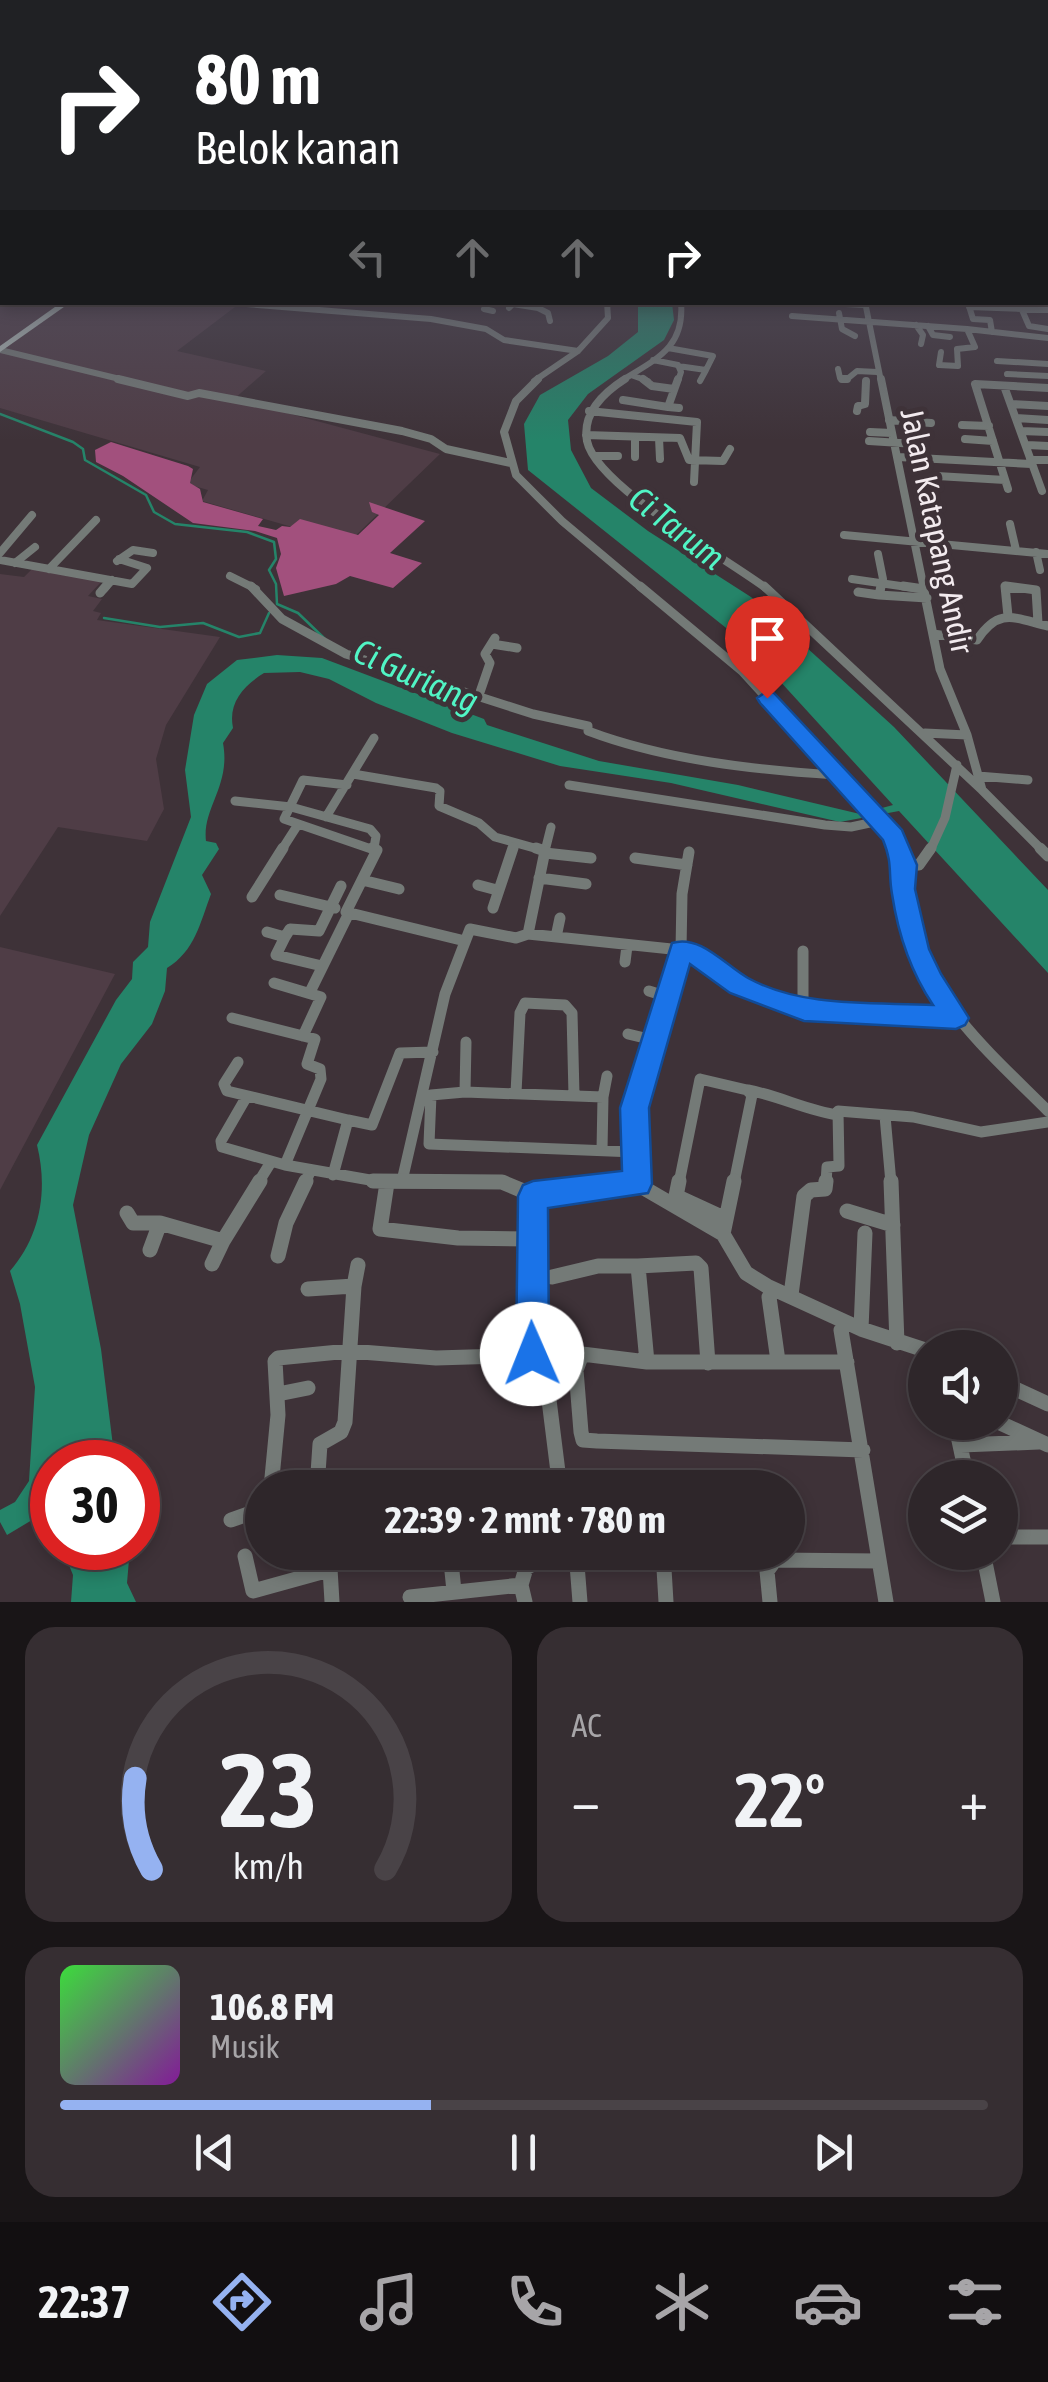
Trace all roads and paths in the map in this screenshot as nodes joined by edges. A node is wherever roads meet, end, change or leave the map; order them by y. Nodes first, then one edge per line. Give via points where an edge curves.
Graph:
1 (64, 305) edge
2 (252, 305) edge
3 (308, 305) edge
4 (415, 305) edge
5 (486, 305) edge
6 (514, 305) edge
7 (539, 305) edge
8 (608, 305) edge
9 (680, 305) edge
10 (865, 305) edge
11 (969, 305) edge
12 (1019, 305) edge
13 (997, 308) edge
14 (304, 310) junction
15 (1048, 310) edge
16 (493, 312) dead end
17 (792, 316) dead end
18 (839, 317) junction
19 (421, 318) junction
20 (550, 320) dead end
21 (868, 323) junction
22 (885, 323) junction
23 (916, 325) junction
24 (928, 326) junction
25 (1048, 328) edge
26 (967, 330) junction
27 (889, 332) dead end
28 (992, 332) junction
29 (855, 336) dead end
30 (950, 337) dead end
31 (1048, 341) edge
32 (1023, 342) dead end
33 (921, 344) dead end
34 (668, 348) junction
35 (0, 350) edge
36 (578, 351) junction
37 (941, 352) dead end
38 (653, 360) junction
39 (997, 362) dead end
40 (1048, 364) edge
41 (678, 366) junction
42 (838, 369) dead end
43 (877, 372) junction
44 (1007, 374) dead end
45 (631, 375) junction
46 (689, 376) dead end
47 (1048, 376) edge
48 (703, 377) junction
49 (866, 381) dead end
50 (1004, 386) junction
51 (1048, 388) edge
52 (674, 389) junction
53 (623, 400) dead end
54 (865, 403) junction
55 (885, 404) junction
56 (1010, 404) junction
57 (1048, 406) edge
58 (668, 407) junction
59 (679, 408) dead end
60 (589, 411) junction
61 (858, 412) dead end
62 (640, 414) junction
63 (1016, 418) junction
64 (664, 420) junction
65 (889, 420) junction
66 (1048, 420) edge
67 (931, 423) dead end
68 (962, 425) dead end
69 (988, 426) junction
70 (1021, 431) junction
71 (1048, 432) edge
72 (586, 436) junction
73 (869, 436) dead end
74 (637, 437) junction
75 (661, 438) junction
76 (892, 438) junction
77 (965, 439) dead end
78 (993, 441) junction
79 (916, 444) dead end
80 (1027, 445) junction
81 (1048, 446) edge
82 (730, 449) dead end
83 (595, 456) junction
84 (618, 456) dead end
85 (635, 457) dead end
86 (660, 459) dead end
87 (898, 459) junction
88 (1048, 460) edge
89 (693, 461) junction
90 (511, 462) junction
91 (1032, 462) junction
92 (1000, 464) junction
93 (938, 476) dead end
94 (694, 482) dead end
95 (1042, 491) dead end
96 (32, 516) dead end
97 (96, 520) dead end
98 (1010, 524) dead end
99 (844, 535) dead end
100 (916, 544) junction
101 (35, 547) dead end
102 (1016, 550) junction
103 (1036, 552) junction
104 (152, 553) dead end
105 (878, 554) dead end
106 (1048, 554) edge
107 (0, 556) edge
108 (15, 563) junction
109 (49, 569) junction
110 (1040, 570) dead end
111 (230, 576) dead end
112 (112, 580) junction
113 (852, 580) dead end
114 (881, 590) junction
115 (858, 592) dead end
116 (100, 593) dead end
117 (925, 594) junction
118 (1008, 616) junction
119 (1043, 625) edge
120 (933, 636) junction
121 (516, 648) dead end
122 (478, 698) junction
123 (925, 734) junction
124 (968, 735) junction
125 (374, 738) dead end
126 (937, 763) dead end
127 (956, 771) junction
128 (353, 774) junction
129 (836, 775) junction
130 (1028, 780) dead end
131 (979, 783) junction
132 (346, 785) junction
133 (569, 785) dead end
134 (235, 801) dead end
135 (291, 807) junction
136 (875, 816) junction
137 (326, 818) junction
138 (296, 826) junction
139 (551, 827) dead end
140 (514, 844) junction
141 (374, 848) junction
142 (545, 852) junction
143 (1048, 856) edge
144 (591, 858) dead end
145 (635, 858) dead end
146 (905, 865) junction
147 (539, 878) junction
148 (362, 880) junction
149 (586, 884) dead end
150 (478, 885) dead end
151 (340, 886) dead end
152 (398, 889) dead end
153 (497, 890) junction
154 (280, 894) dead end
155 (252, 897) dead end
156 (332, 908) junction
157 (493, 908) dead end
158 (348, 912) junction
159 (560, 918) dead end
160 (268, 932) dead end
161 (528, 934) junction
162 (284, 937) junction
163 (556, 937) junction
164 (464, 941) junction
165 (627, 946) junction
166 (681, 950) junction
167 (803, 951) dead end
168 (626, 962) dead end
169 (322, 966) junction
170 (274, 983) dead end
171 (649, 991) dead end
172 (310, 992) junction
173 (668, 996) junction
174 (804, 1010) junction
175 (232, 1018) dead end
176 (956, 1018) junction
177 (628, 1034) dead end
178 (303, 1036) junction
179 (653, 1040) junction
180 (466, 1042) dead end
181 (433, 1052) junction
182 (238, 1062) dead end
183 (607, 1076) dead end
184 (747, 1090) junction
185 (465, 1092) junction
186 (516, 1092) junction
187 (574, 1094) junction
188 (246, 1096) junction
189 (603, 1097) junction
190 (307, 1111) junction
191 (1048, 1111) edge
192 (838, 1115) junction
193 (885, 1116) junction
194 (348, 1120) junction
195 (1048, 1122) edge
196 (602, 1150) junction
197 (635, 1152) junction
198 (278, 1164) junction
199 (311, 1170) junction
200 (333, 1175) junction
201 (394, 1182) junction
202 (637, 1184) junction
203 (533, 1196) junction
204 (848, 1211) dead end
205 (127, 1213) dead end
206 (160, 1223) junction
207 (893, 1225) junction
208 (725, 1227) junction
209 (865, 1233) dead end
210 (532, 1239) junction
211 (223, 1241) junction
212 (150, 1250) dead end
213 (278, 1256) dead end
214 (212, 1264) dead end
215 (358, 1264) dead end
216 (638, 1266) junction
217 (552, 1277) dead end
218 (354, 1286) junction
219 (308, 1289) dead end
220 (791, 1295) junction
221 (769, 1297) dead end
222 (861, 1328) junction
223 (841, 1330) dead end
224 (897, 1343) junction
225 (908, 1346) edge
226 (349, 1351) junction
227 (532, 1354) junction
228 (778, 1361) junction
229 (648, 1362) junction
230 (847, 1362) junction
231 (708, 1363) junction
232 (308, 1388) dead end
233 (1018, 1390) edge
234 (278, 1394) junction
235 (1048, 1404) edge
236 (1018, 1432) edge
237 (960, 1440) edge
238 (1044, 1444) edge
239 (961, 1445) junction
240 (863, 1450) junction
241 (964, 1460) edge
242 (273, 1470) edge
243 (318, 1470) edge
244 (558, 1470) edge
245 (245, 1515) edge
246 (231, 1520) dead end
247 (1018, 1536) edge
248 (1048, 1536) edge
249 (879, 1560) junction
250 (248, 1570) edge
251 (308, 1570) edge
252 (329, 1570) edge
253 (452, 1570) edge
254 (577, 1570) edge
255 (664, 1570) edge
256 (987, 1570) edge
257 (454, 1591) junction
258 (523, 1593) edge
259 (410, 1597) dead end
260 (332, 1602) edge
261 (580, 1602) edge
262 (666, 1602) edge
263 (770, 1602) edge
264 (886, 1602) edge
265 (993, 1602) edge

1 - 35 main road
2 - 14 street
3 - 14 street
4 - 19 street
5 - 16 street
6 - 7 street
7 - 20 street
8 - 36 street via 605,323
9 - 34 street via 683,327
10 - 21 street, Jalan Katapang Andir
11 - 28 street via 973,319 990,320
12 - 13 street
12 - 15 street
12 - 25 street via 1030,326
14 - 19 street
17 - 18 street via 817,323
18 - 21 street
18 - 29 street via 842,329
19 - 36 street
21 - 22 street
21 - 43 street, Jalan Katapang Andir
22 - 23 street
22 - 27 street
23 - 24 street
23 - 33 street
24 - 26 street
24 - 30 street via 933,335
26 - 28 street
26 - 37 street via 975,347 956,348 958,366 939,365
28 - 31 street
31 - 32 street
34 - 38 street
34 - 48 street via 713,356
35 - 90 street via 188,396 402,431 446,449
36 - 90 street via 516,401 504,432
38 - 41 street
38 - 45 street
39 - 40 street
41 - 48 street
41 - 52 street
42 - 43 street via 846,380 856,371
43 - 55 street, Jalan Katapang Andir
44 - 47 street
45 - 52 street
45 - 60 street
46 - 48 street
49 - 54 street
50 - 51 street
50 - 56 street
50 - 69 street via 975,384
52 - 58 street
53 - 58 street
54 - 55 street
54 - 61 street
55 - 65 street, Jalan Katapang Andir
56 - 57 street
56 - 63 street
58 - 59 street
60 - 62 street
60 - 72 street
62 - 64 street
62 - 74 street
63 - 66 street
63 - 70 street
64 - 75 street
64 - 89 street via 696,422
65 - 67 street
65 - 76 street, Jalan Katapang Andir
68 - 69 street
69 - 78 street
70 - 71 street
70 - 80 street
72 - 74 street
72 - 83 street
73 - 76 street
74 - 75 street
74 - 85 street
75 - 86 street
75 - 89 street via 682,439 686,459
76 - 79 street
76 - 87 street, Jalan Katapang Andir
77 - 78 street
78 - 92 street
80 - 81 street
80 - 91 street
82 - 89 street via 723,461
83 - 84 street
83 - 123 street via 627,489 780,598
87 - 92 street
87 - 100 street, Jalan Katapang Andir
88 - 91 street
89 - 94 street
90 - 129 street via 532,494 742,671
91 - 92 street
91 - 95 street
92 - 93 street via 1006,484
96 - 107 street
97 - 109 street
98 - 102 street
99 - 100 street
100 - 102 street
100 - 117 street, Jalan Katapang Andir
101 - 108 street
102 - 103 street
103 - 106 street
103 - 110 street
104 - 112 street via 133,550 116,562 147,568 132,584
105 - 114 street
107 - 108 street
108 - 109 street
109 - 112 street
111 - 122 street via 251,584 272,610 360,659
112 - 116 street
113 - 114 street
114 - 115 street
114 - 117 street
117 - 120 street, Jalan Katapang Andir
118 - 119 street
118 - 119 street via 1005,586 1032,588
118 - 120 street via 989,622 977,640
120 - 124 street, Jalan Katapang Andir
121 - 122 street via 493,641
122 - 129 street via 656,749
123 - 124 street
123 - 127 street
124 - 131 street, Jalan Katapang Andir
125 - 128 street
126 - 127 street
127 - 131 street
127 - 146 street via 930,851 919,864
128 - 132 street
128 - 140 street via 438,789 439,806
129 - 136 street via 860,791
130 - 131 street
131 - 143 street
132 - 135 street via 307,779
132 - 137 street
133 - 136 street via 824,825 851,827
134 - 135 street
135 - 137 street
135 - 138 street via 284,819
136 - 146 street
137 - 141 street via 370,829
138 - 141 street
138 - 155 street
139 - 142 street
140 - 142 street
140 - 153 street
141 - 148 street
142 - 144 street
142 - 147 street
145 - 166 street via 688,859
146 - 176 street via 903,889 916,949
147 - 149 street
147 - 161 street
148 - 152 street
148 - 158 street
150 - 153 street
151 - 156 street
153 - 157 street
154 - 156 street
156 - 158 street
156 - 162 street via 318,932 290,929
158 - 164 street
158 - 169 street
159 - 163 street
160 - 162 street
161 - 163 street
161 - 164 street via 516,938 470,929
162 - 169 street via 276,955
163 - 165 street
164 - 181 street
165 - 166 street
165 - 168 street
166 - 173 street
166 - 174 street via 740,986
167 - 174 street
169 - 172 street
170 - 172 street
171 - 173 street
172 - 178 street via 322,999
173 - 179 street
174 - 176 street
175 - 178 street
176 - 191 street
177 - 179 street
178 - 190 street via 316,1040 307,1064 321,1070
179 - 197 street via 635,1108
180 - 185 street
181 - 194 street via 398,1056 372,1126
181 - 201 street
182 - 188 street via 223,1088
183 - 189 street
184 - 192 street
184 - 208 street via 752,1095
184 - 208 street via 698,1081 676,1190
185 - 186 street
185 - 196 street via 431,1095 426,1142
186 - 187 street
186 - 187 street via 520,1013 526,1003 538,1003 565,1005 572,1013
187 - 189 street
188 - 190 street
188 - 198 street via 220,1145
189 - 196 street
190 - 194 street
190 - 198 street
192 - 193 street
192 - 220 street via 840,1164 827,1168 824,1189 804,1196
193 - 195 street via 981,1132
193 - 207 street
194 - 200 street
196 - 197 street
197 - 202 street
198 - 199 street
198 - 211 street
199 - 200 street
199 - 213 street
200 - 201 street
201 - 203 street via 502,1182
201 - 210 street via 380,1228
202 - 203 street
202 - 208 street
203 - 210 street
204 - 207 street
205 - 206 street via 133,1222
206 - 211 street
206 - 212 street
207 - 224 street
208 - 220 street via 746,1272
209 - 222 street
210 - 227 street
211 - 214 street
215 - 218 street
216 - 217 street via 598,1266
216 - 229 street
216 - 231 street via 699,1264
218 - 219 street
218 - 226 street
220 - 222 street
221 - 228 street
222 - 224 street
223 - 230 street
224 - 225 street
226 - 227 street via 436,1358
226 - 234 street via 278,1358
226 - 243 street via 345,1422 320,1444
227 - 244 street via 549,1400
228 - 230 street
228 - 231 street
229 - 231 street
229 - 240 street via 582,1354 576,1370 583,1440
230 - 240 street
232 - 234 street
233 - 235 street
234 - 242 street
236 - 238 street
237 - 239 street
238 - 239 street
239 - 241 street
240 - 249 street
245 - 246 street
247 - 248 street
249 - 263 street via 776,1560 767,1572
249 - 264 street
250 - 251 street via 253,1592
252 - 260 street
253 - 257 street
254 - 261 street
255 - 262 street
256 - 265 street
257 - 258 street
257 - 259 street

